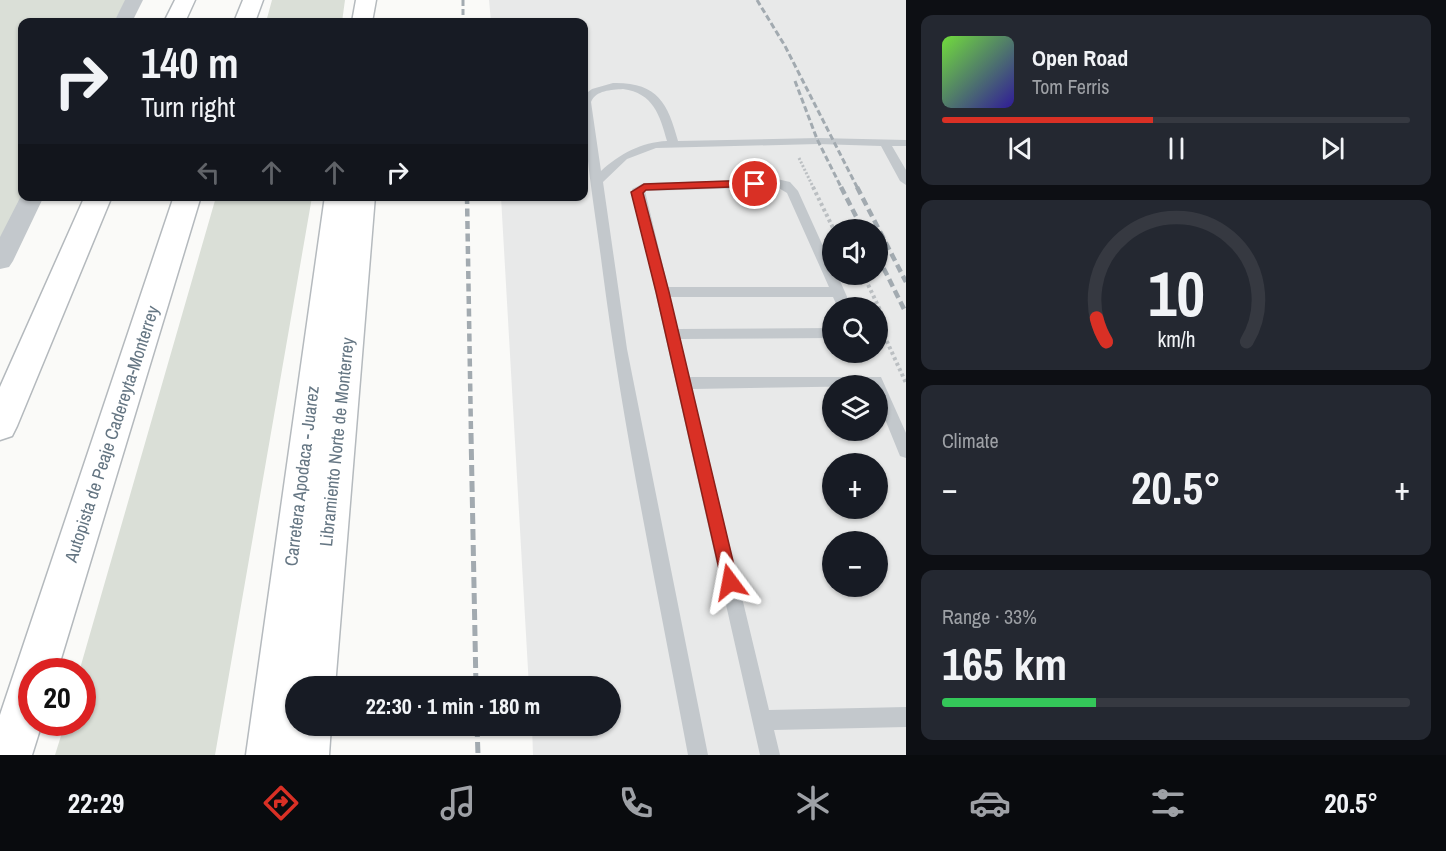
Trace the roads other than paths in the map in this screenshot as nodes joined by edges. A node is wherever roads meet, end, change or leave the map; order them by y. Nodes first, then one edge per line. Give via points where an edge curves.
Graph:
1 (134, 0) edge
2 (185, 0) edge
3 (253, 0) edge
4 (366, 0) edge
5 (382, 0) edge
6 (125, 18) edge
7 (177, 18) edge
8 (246, 18) edge
9 (363, 18) edge
10 (380, 18) edge
11 (588, 97) edge
12 (588, 118) edge
13 (673, 143) junction
14 (885, 143) junction
15 (906, 143) edge
16 (906, 181) edge
17 (596, 182) junction
18 (30, 201) edge
19 (97, 201) edge
20 (186, 201) edge
21 (338, 201) edge
22 (362, 201) edge
23 (0, 261) edge
24 (663, 292) junction
25 (839, 292) junction
26 (841, 297) edge
27 (822, 333) edge
28 (672, 334) junction
29 (684, 383) junction
30 (0, 426) edge
31 (906, 452) edge
32 (40, 658) edge
33 (314, 676) edge
34 (906, 717) edge
35 (762, 720) junction
36 (18, 728) edge
37 (308, 736) edge
38 (9, 755) edge
39 (269, 755) edge
40 (306, 755) edge
41 (698, 755) edge
42 (770, 755) edge

1 - 6 street
2 - 7 main road
3 - 8 main road
4 - 9 main road
5 - 10 main road
11 - 13 lane via 595,90 621,86 646,92 663,111
12 - 17 lane
13 - 14 lane
13 - 17 lane via 640,148 622,157
14 - 15 lane
14 - 16 lane
17 - 41 lane via 620,349
18 - 23 street
19 - 30 main road
20 - 32 main road, Autopista de Peaje Cadereyta-Monterrey
21 - 39 main road, Carretera Apodaca - Juarez
22 - 33 main road, Libramiento Norte de Monterrey
24 - 25 lane
24 - 25 lane via 638,189 777,183 792,191
24 - 28 lane
25 - 26 lane
27 - 28 lane
28 - 29 lane
29 - 31 lane via 876,381
29 - 35 lane
34 - 35 lane
35 - 42 lane
36 - 38 main road
37 - 40 main road

